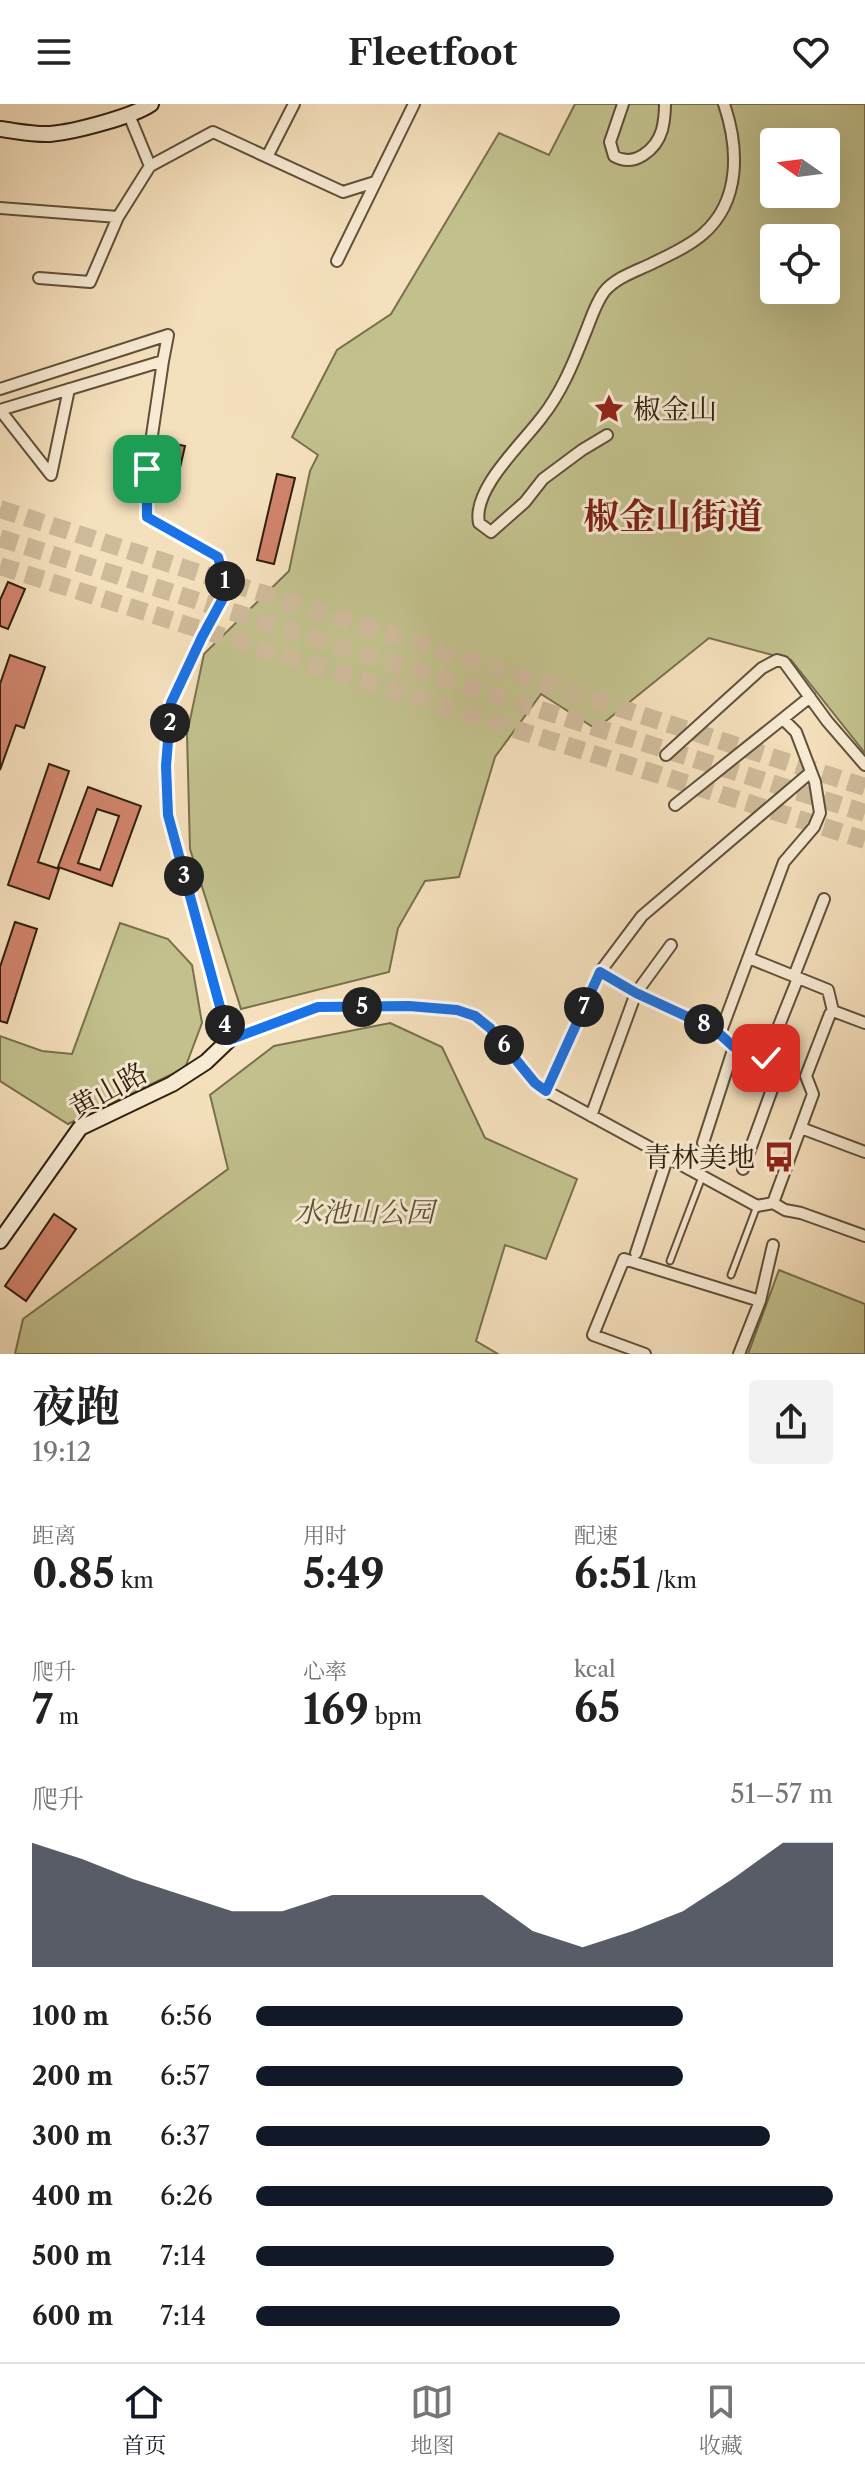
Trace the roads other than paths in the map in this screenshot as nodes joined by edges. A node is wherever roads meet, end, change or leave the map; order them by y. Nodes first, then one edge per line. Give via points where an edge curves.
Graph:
1 (151, 104) edge
2 (294, 104) edge
3 (414, 104) edge
4 (623, 104) edge
5 (665, 104) edge
6 (724, 104) edge
7 (129, 115) junction
8 (0, 129) edge
9 (267, 157) junction
10 (150, 166) junction
11 (375, 182) junction
12 (0, 208) edge
13 (118, 217) junction
14 (337, 261) dead end
15 (39, 278) dead end
16 (163, 361) junction
17 (0, 389) edge
18 (69, 389) junction
19 (0, 410) edge
20 (607, 435) dead end
21 (810, 697) junction
22 (783, 719) junction
23 (666, 755) dead end
24 (865, 765) edge
25 (811, 772) junction
26 (675, 805) dead end
27 (824, 899) dead end
28 (671, 945) dead end
29 (749, 958) junction
30 (600, 972) junction
31 (796, 977) junction
32 (636, 993) junction
33 (833, 1011) junction
34 (865, 1023) edge
35 (720, 1034) junction
36 (229, 1040) junction
37 (734, 1047) junction
38 (766, 1058) junction
39 (546, 1091) junction
40 (591, 1116) junction
41 (801, 1128) junction
42 (703, 1143) dead end
43 (865, 1152) edge
44 (667, 1159) junction
45 (743, 1169) dead end
46 (702, 1177) junction
47 (773, 1203) junction
48 (757, 1206) junction
49 (865, 1236) edge
50 (0, 1241) edge
51 (773, 1245) dead end
52 (636, 1253) dead end
53 (670, 1261) dead end
54 (731, 1275) dead end
55 (760, 1301) junction
56 (645, 1354) edge
57 (739, 1354) edge

1 - 7 street
2 - 9 street
3 - 11 street
4 - 5 street via 610,142 614,156 630,161 656,143
6 - 20 street via 734,156 732,191 724,208 688,245 605,291 553,400 489,481 477,514 479,523 491,532 499,527 543,479
7 - 8 street via 48,134
7 - 10 street
9 - 10 street via 213,132
9 - 11 street via 343,192
10 - 13 street
11 - 14 street
12 - 13 street
13 - 15 street via 90,282
16 - 17 street via 168,335
16 - 18 street
16 - 36 street via 147,469 147,517 218,557 227,591 171,703 166,766 168,815
18 - 19 street
18 - 19 street via 51,475
21 - 22 street
21 - 23 street via 777,660
21 - 24 street
22 - 25 street via 796,732
22 - 26 street
25 - 29 street via 820,813 784,862
25 - 30 street via 642,916
27 - 31 street
28 - 32 street
29 - 31 street
29 - 35 street
30 - 32 street
30 - 39 street
31 - 33 street via 828,990
31 - 38 street
32 - 35 street
32 - 40 street
33 - 34 street
33 - 41 street via 806,1076 813,1094
35 - 37 street
36 - 39 street via 318,1007 457,1010 490,1028
36 - 50 street, 黄山路 via 172,1084 80,1128
37 - 38 street
37 - 42 street
38 - 45 street via 778,1073
39 - 40 street
40 - 44 street
41 - 43 street
41 - 47 street
44 - 46 street
44 - 52 street
46 - 48 street
46 - 53 lane
47 - 48 street
47 - 49 street
48 - 54 lane
51 - 55 street
55 - 56 street via 624,1259 593,1335
55 - 57 street

